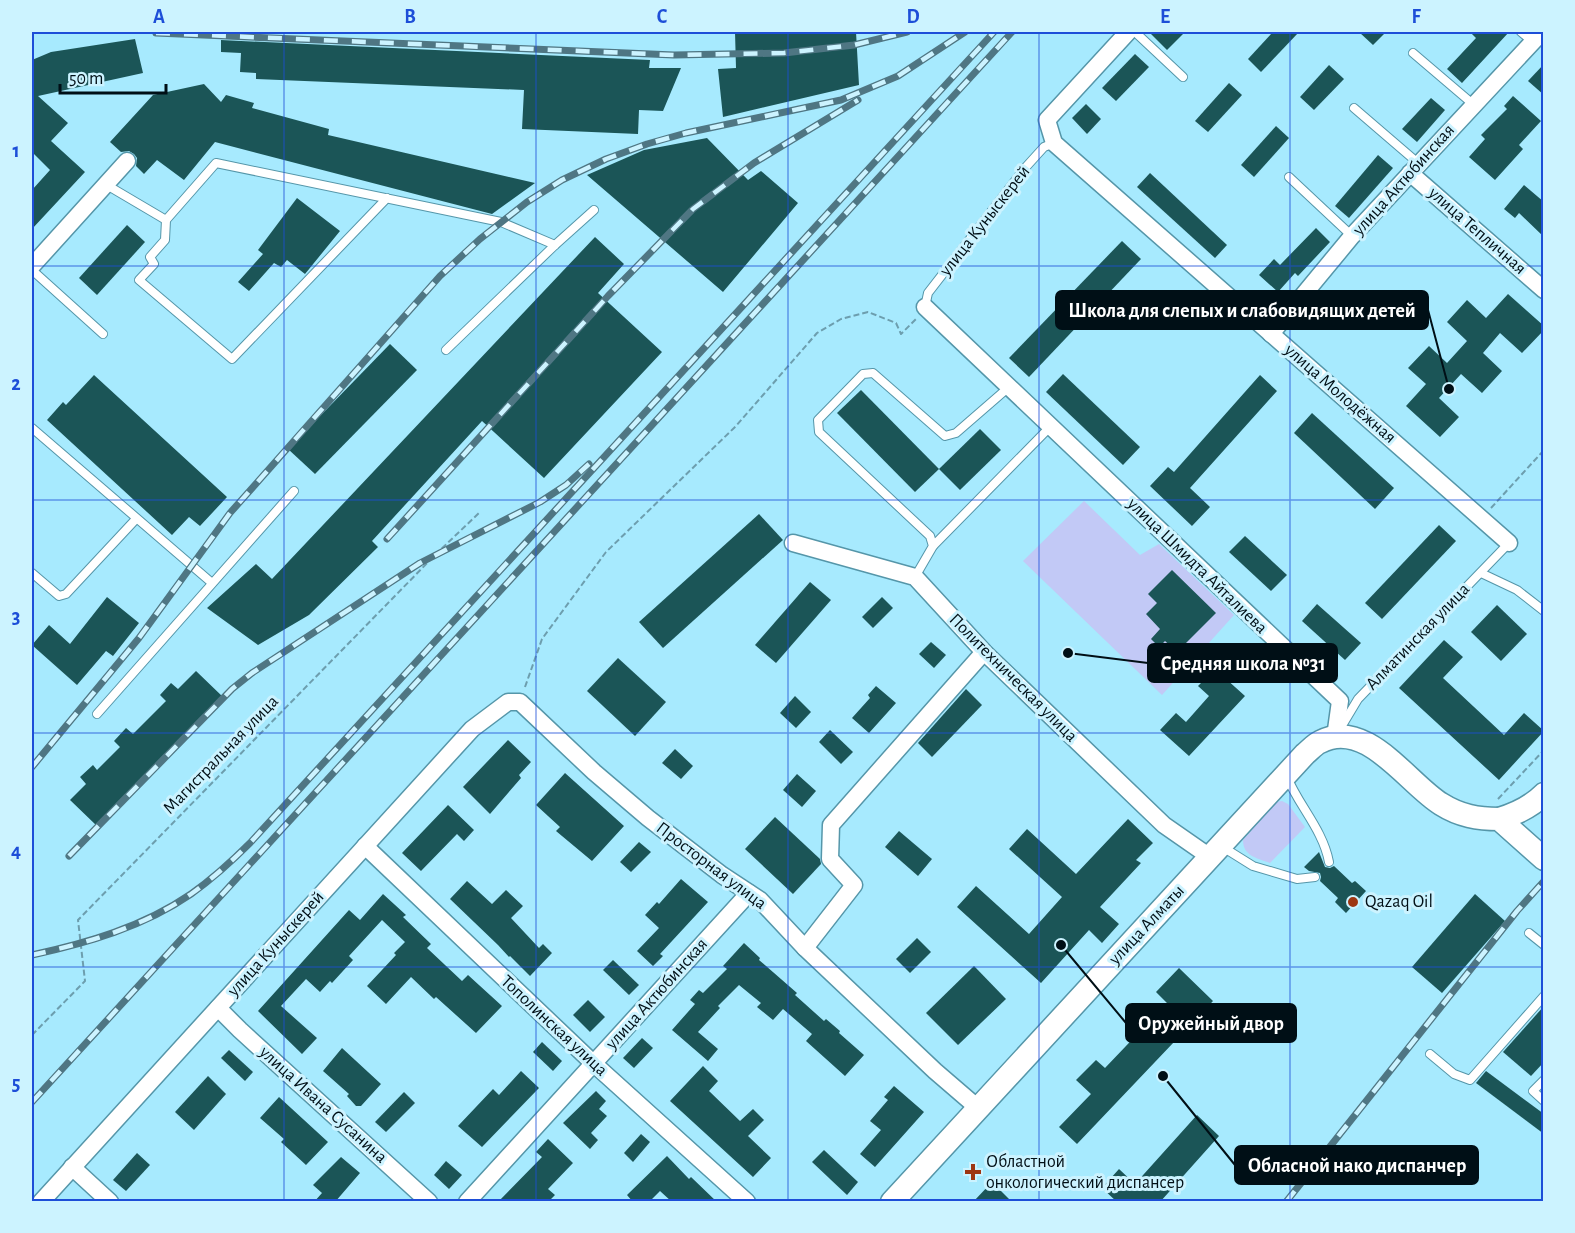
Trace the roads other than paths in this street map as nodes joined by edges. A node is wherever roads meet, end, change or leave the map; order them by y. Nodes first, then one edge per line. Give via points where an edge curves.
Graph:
1 (1128, 32) edge
2 (1135, 32) edge
3 (1532, 35) edge
4 (1413, 53) dead end
5 (1183, 77) dead end
6 (1474, 105) junction
7 (1354, 108) dead end
8 (1054, 143) junction
9 (127, 161) dead end
10 (1414, 168) junction
11 (1289, 177) dead end
12 (105, 184) junction
13 (387, 198) junction
14 (594, 210) dead end
15 (166, 220) junction
16 (1352, 236) junction
17 (555, 245) junction
18 (32, 268) edge
19 (1544, 290) edge
20 (925, 307) joint
21 (103, 334) dead end
22 (1271, 334) junction
23 (446, 350) dead end
24 (1009, 387) junction
25 (1051, 426) junction
26 (32, 431) edge
27 (294, 491) dead end
28 (136, 519) junction
29 (793, 543) dead end
30 (1509, 543) joint
31 (933, 546) junction
32 (32, 573) edge
33 (1481, 573) junction
34 (915, 577) junction
35 (212, 583) junction
36 (1544, 611) edge
37 (984, 652) junction
38 (520, 702) joint
39 (97, 714) dead end
40 (1335, 737) junction
41 (1286, 775) junction
42 (1544, 794) edge
43 (1489, 819) junction
44 (365, 846) junction
45 (1215, 851) junction
46 (1544, 859) edge
47 (1329, 862) dead end
48 (1315, 877) dead end
49 (749, 893) junction
50 (1529, 933) dead end
51 (1544, 945) edge
52 (805, 948) junction
53 (1544, 996) edge
54 (218, 1008) junction
55 (1430, 1054) dead end
56 (593, 1063) junction
57 (1544, 1080) edge
58 (1544, 1101) edge
59 (978, 1108) junction
60 (72, 1167) junction
61 (41, 1202) edge
62 (110, 1202) edge
63 (429, 1202) edge
64 (467, 1202) edge
65 (747, 1202) edge
66 (892, 1202) edge

1 - 8 street via 1047,120
2 - 5 lane
3 - 6 street, улица Актюбинская
4 - 6 lane
6 - 10 street, улица Актюбинская
7 - 10 lane
8 - 20 lane, улица Куныскерей via 1044,147 1025,168 928,293
8 - 22 street, улица Молодёжная
9 - 12 street
10 - 16 street, улица Актюбинская
10 - 19 street, улица Тепличная
11 - 16 lane
12 - 15 lane
12 - 18 street
13 - 15 lane via 216,163
13 - 15 lane via 232,359 139,280 154,264 150,257 165,240
13 - 17 lane via 501,222
14 - 17 lane
16 - 22 street, улица Актюбинская
17 - 23 lane
18 - 21 lane
20 - 24 street, улица Шмидта Айталиева
22 - 30 street, улица Молодёжная
24 - 25 street, улица Шмидта Айталиева
24 - 31 lane via 956,433 945,436 868,372 818,420 819,432 930,536
25 - 31 lane
25 - 40 street, улица Шмидта Айталиева via 1340,701
26 - 28 lane
27 - 35 lane
28 - 32 lane via 66,594 52,592
28 - 35 lane
29 - 34 street
30 - 33 lane, Алматинская улица
31 - 34 lane
33 - 36 lane via 1516,590
33 - 40 lane, Алматинская улица via 1359,699
34 - 37 street, Политехническая улица
35 - 39 lane
37 - 45 street, Политехническая улица via 1164,825
37 - 52 street via 831,825 830,859 854,885
38 - 44 street, улица Куныскерей via 508,702 472,729
38 - 49 street, Просторная улица via 648,818
40 - 41 street, улица Алматы via 1320,742
40 - 43 street via 1372,745 1439,803 1459,814
41 - 45 street, улица Алматы
41 - 47 lane via 1294,796 1326,848
42 - 43 street via 1512,816
43 - 46 street
44 - 54 street, улица Куныскерей
44 - 56 street, Тополинская улица
45 - 48 lane via 1297,879
45 - 59 street, улица Алматы
49 - 52 street, Просторная улица
49 - 56 street, улица Актюбинская
50 - 51 lane
52 - 59 street, Просторная улица
53 - 55 lane via 1470,1080 1454,1074
54 - 60 street, улица Куныскерей
54 - 63 street, улица Ивана Сусанина
56 - 64 street, улица Актюбинская
56 - 65 street, Тополинская улица
57 - 58 lane via 1533,1091
59 - 66 street, улица Алматы
60 - 61 street, улица Куныскерей
60 - 62 street

